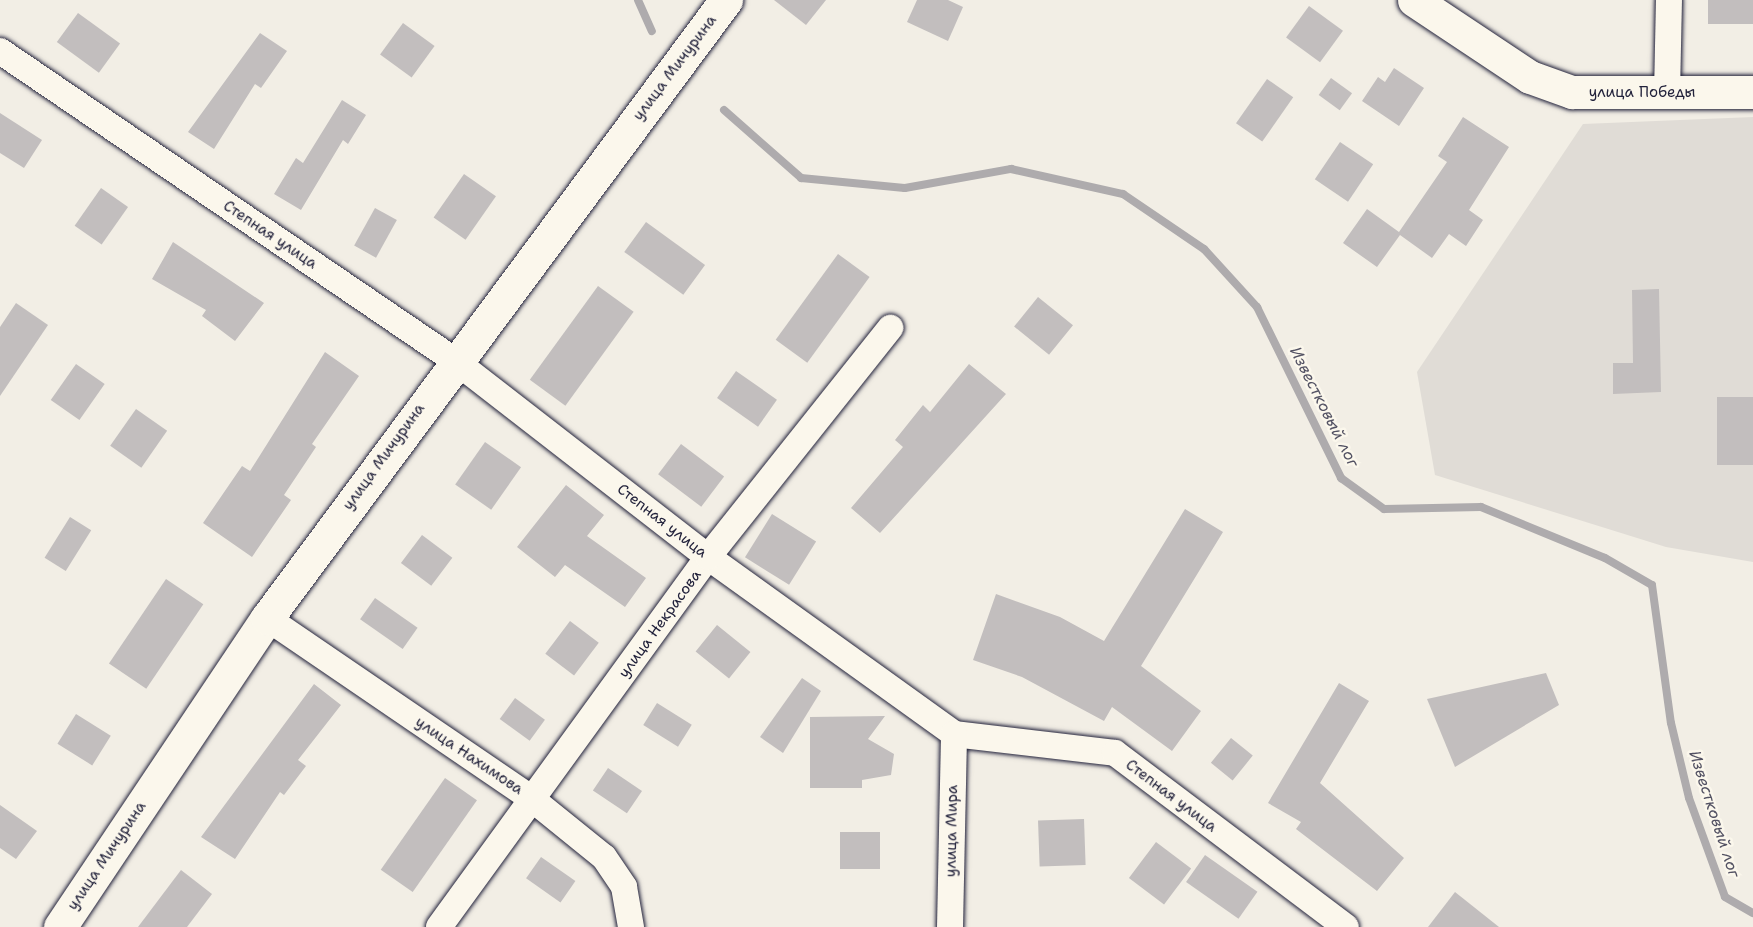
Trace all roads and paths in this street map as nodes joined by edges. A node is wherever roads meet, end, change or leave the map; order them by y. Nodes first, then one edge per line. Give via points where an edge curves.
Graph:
1 (726, 0) edge
2 (1414, 0) edge
3 (1669, 0) edge
4 (0, 51) edge
5 (1753, 92) edge
6 (1667, 94) junction
7 (890, 328) dead end
8 (454, 360) junction
9 (708, 557) junction
10 (267, 618) junction
11 (954, 734) junction
12 (532, 799) junction
13 (1339, 925) edge
14 (60, 927) edge
15 (439, 927) edge
16 (631, 927) edge
17 (950, 927) edge

1 - 8 street, улица Мичурина
2 - 6 street, улица Победы via 1530,77 1572,92
3 - 6 street
4 - 8 street, Степная улица
5 - 6 street, улица Победы
7 - 9 street, улица Некрасова
8 - 9 street, Степная улица
8 - 10 street, улица Мичурина
9 - 11 street, Степная улица
9 - 12 street, улица Некрасова
10 - 12 street, улица Нахимова
10 - 14 street, улица Мичурина
11 - 13 street, Степная улица via 1115,753
11 - 17 street, улица Мира
12 - 15 street, улица Некрасова
12 - 16 street, улица Нахимова via 604,857 624,887

